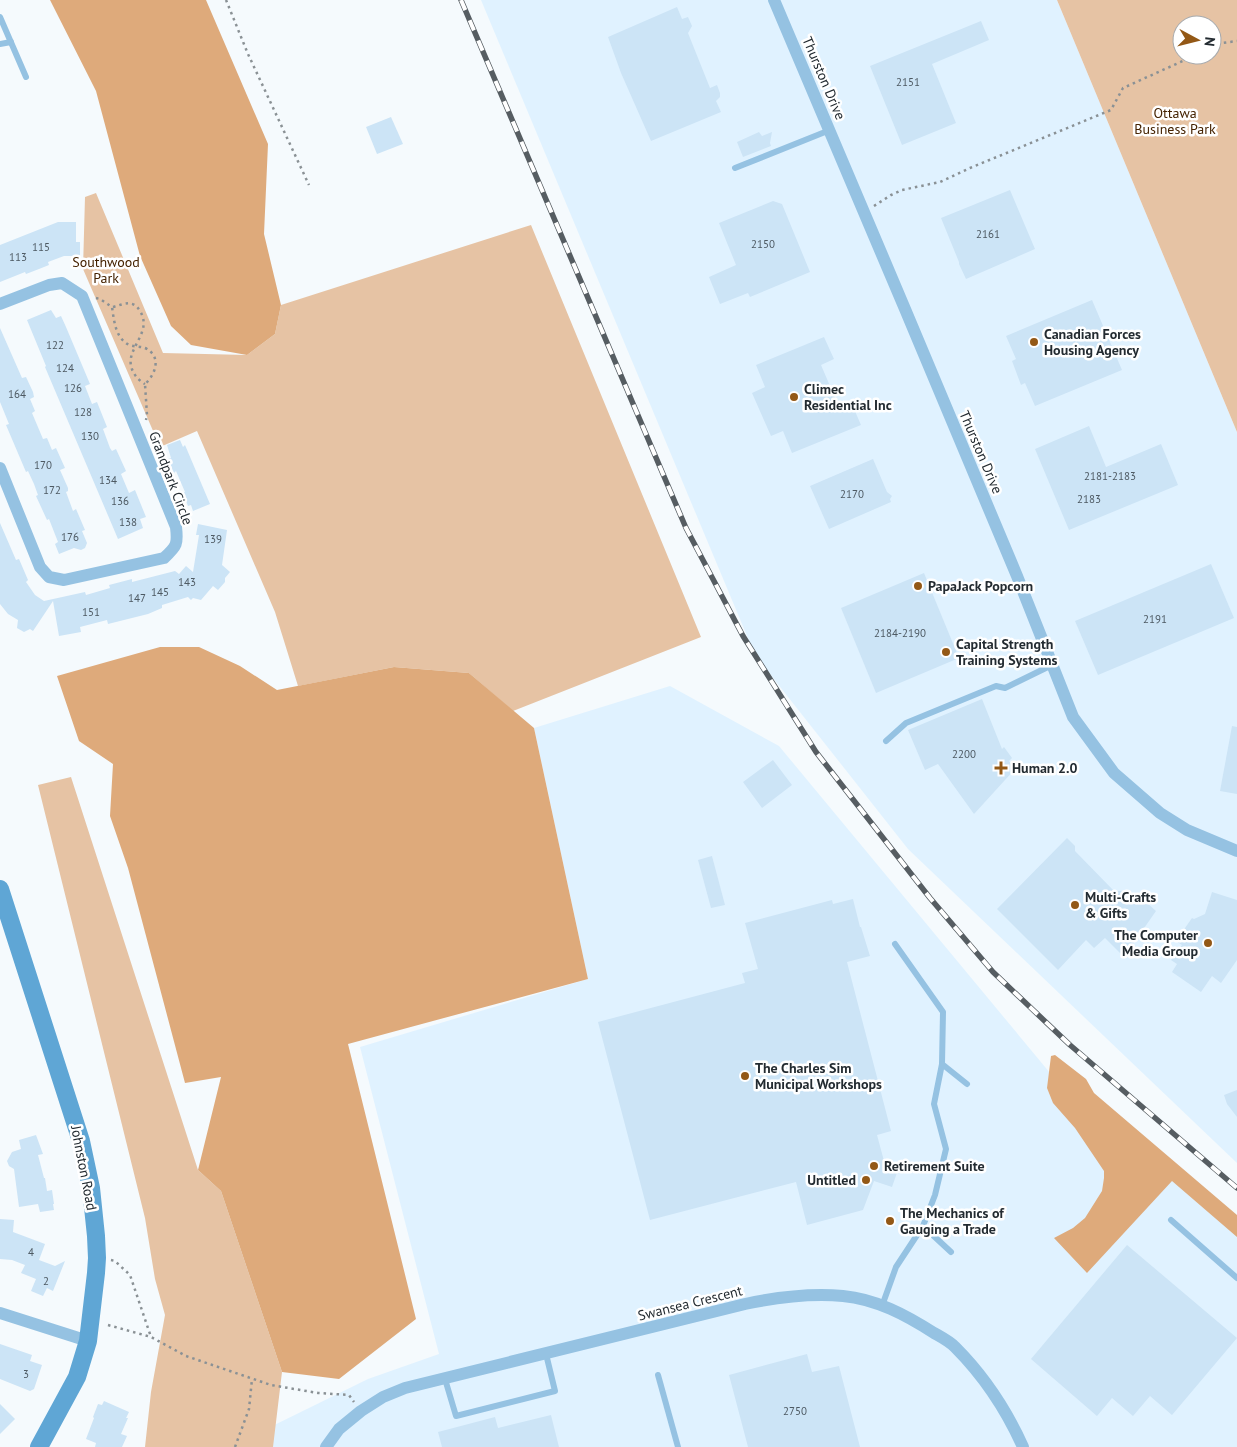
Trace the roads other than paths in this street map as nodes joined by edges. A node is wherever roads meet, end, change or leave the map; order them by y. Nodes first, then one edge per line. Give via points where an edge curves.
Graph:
1 (774, 0) edge
2 (0, 17) edge
3 (11, 42) junction
4 (0, 44) edge
5 (26, 77) dead end
6 (830, 130) junction
7 (735, 168) dead end
8 (0, 304) edge
9 (0, 468) edge
10 (1052, 665) junction
11 (886, 741) dead end
12 (1237, 851) edge
13 (0, 889) edge
14 (895, 944) dead end
15 (942, 1064) junction
16 (967, 1084) dead end
17 (1171, 1220) dead end
18 (923, 1226) junction
19 (951, 1252) dead end
20 (1237, 1278) edge
21 (882, 1306) junction
22 (0, 1313) edge
23 (88, 1341) junction
24 (546, 1354) junction
25 (658, 1375) dead end
26 (445, 1379) junction
27 (39, 1447) edge
28 (326, 1447) edge
29 (678, 1447) edge
30 (1023, 1447) edge

1 - 6 street, Thurston Drive
2 - 3 lane
3 - 4 lane
3 - 5 lane
6 - 7 lane
6 - 10 street, Thurston Drive
8 - 9 street, Grandpark Circle via 62,283 82,296 176,527 178,541 164,558 64,580 49,577 40,567
10 - 11 lane via 1005,688 996,686 906,723
10 - 12 street, Thurston Drive via 1073,717 1114,773 1180,826
13 - 23 street, Johnston Road via 81,1140 91,1188 97,1258
14 - 15 lane via 943,1012
15 - 16 lane
15 - 18 lane via 934,1104 946,1149 935,1195
17 - 20 lane
18 - 19 lane
18 - 21 lane via 896,1267
21 - 24 street, Swansea Crescent via 844,1296 781,1297
21 - 30 street, Swansea Crescent via 905,1315 954,1346 1000,1402
22 - 23 street
23 - 27 street, Johnston Road via 77,1377
24 - 26 street, Swansea Crescent
24 - 26 lane via 555,1391 456,1416
25 - 29 lane
26 - 28 street, Swansea Crescent via 405,1388 383,1397 339,1429

